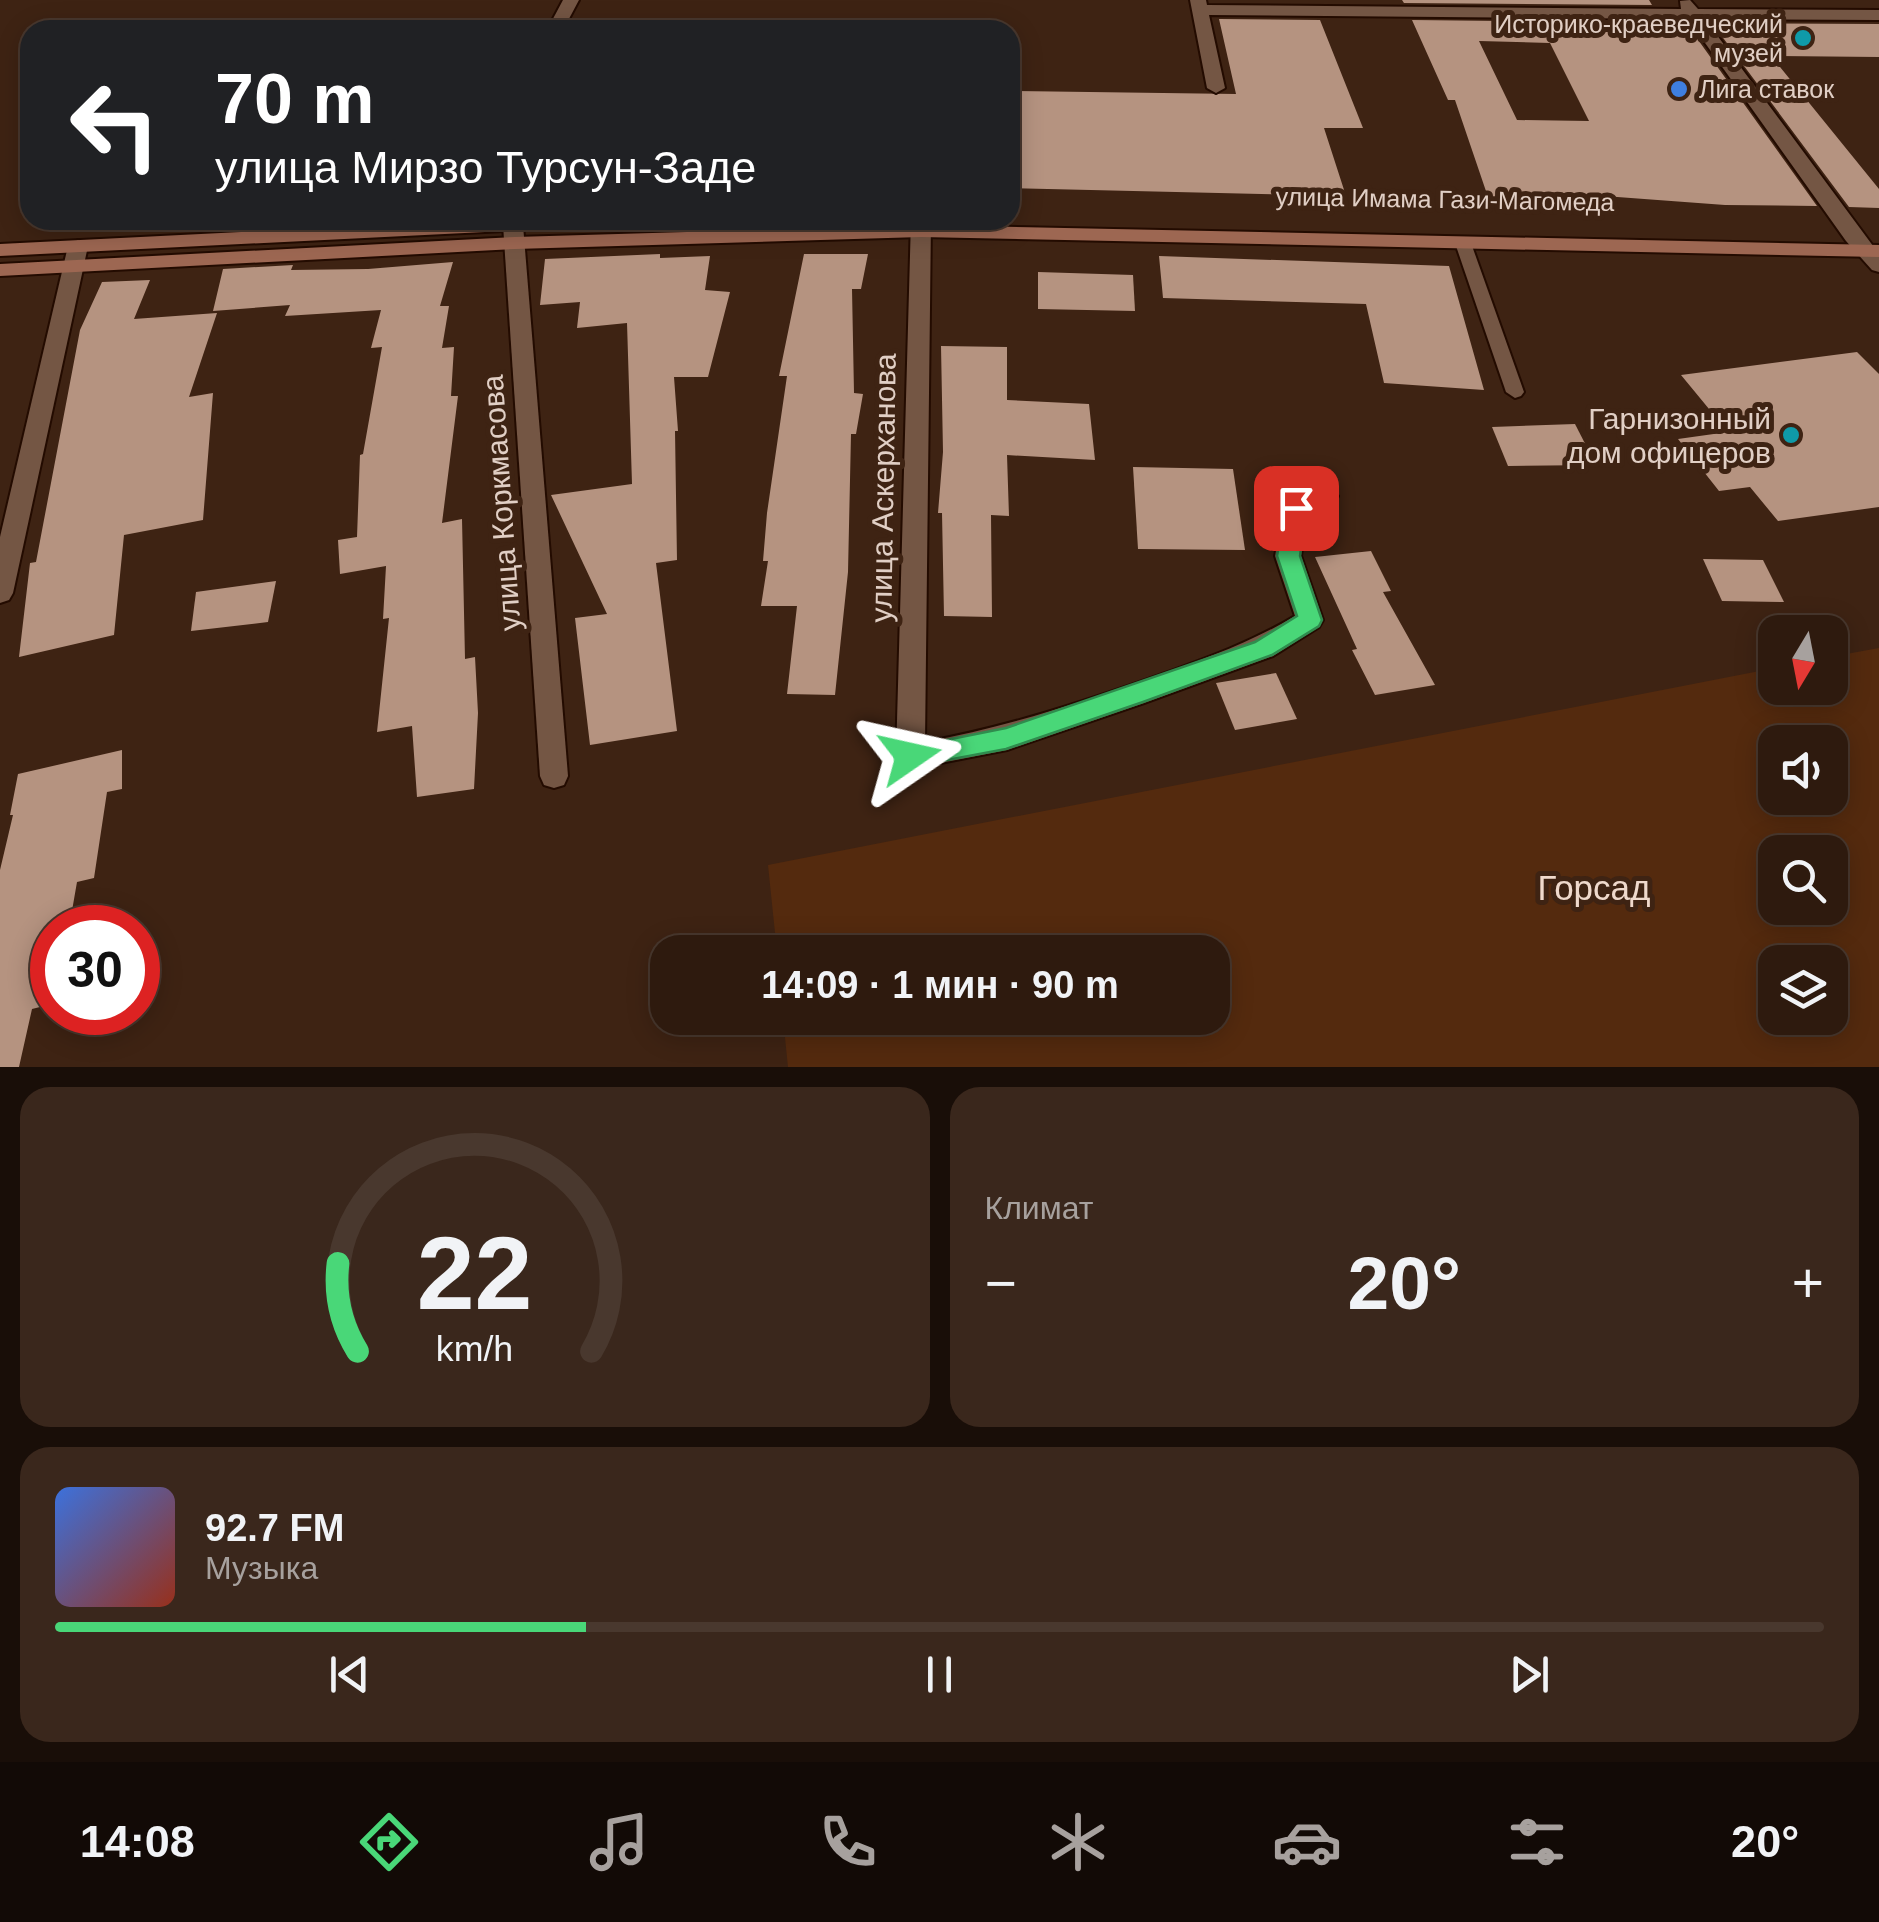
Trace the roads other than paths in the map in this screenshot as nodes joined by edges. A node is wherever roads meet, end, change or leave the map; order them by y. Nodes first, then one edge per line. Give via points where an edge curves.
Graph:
1 (1198, 5) edge
2 (1688, 7) edge
3 (1879, 16) edge
4 (1216, 88) dead end
5 (1020, 216) edge
6 (1020, 229) edge
7 (384, 230) edge
8 (490, 230) edge
9 (540, 230) edge
10 (718, 230) edge
11 (921, 230) edge
12 (514, 234) junction
13 (1463, 242) junction
14 (1871, 249) edge
15 (0, 250) edge
16 (76, 256) junction
17 (0, 270) edge
18 (1516, 392) dead end
19 (1326, 496) dead end
20 (0, 593) edge
21 (554, 776) dead end

1 - 2 street
1 - 4 street
2 - 3 street
2 - 14 street
5 - 14 main road, улица Имама Гази-Магомеда
6 - 13 main road
7 - 16 main road
8 - 12 main road
9 - 12 main road
10 - 12 main road
11 - 19 street, улица Аскерханова via 910,756 1006,738 1116,701 1263,649 1310,620 1288,556 1296,508
12 - 16 main road
12 - 21 street, улица Коркмасова
13 - 14 main road
13 - 18 lane
15 - 16 main road
16 - 17 main road
16 - 20 street

